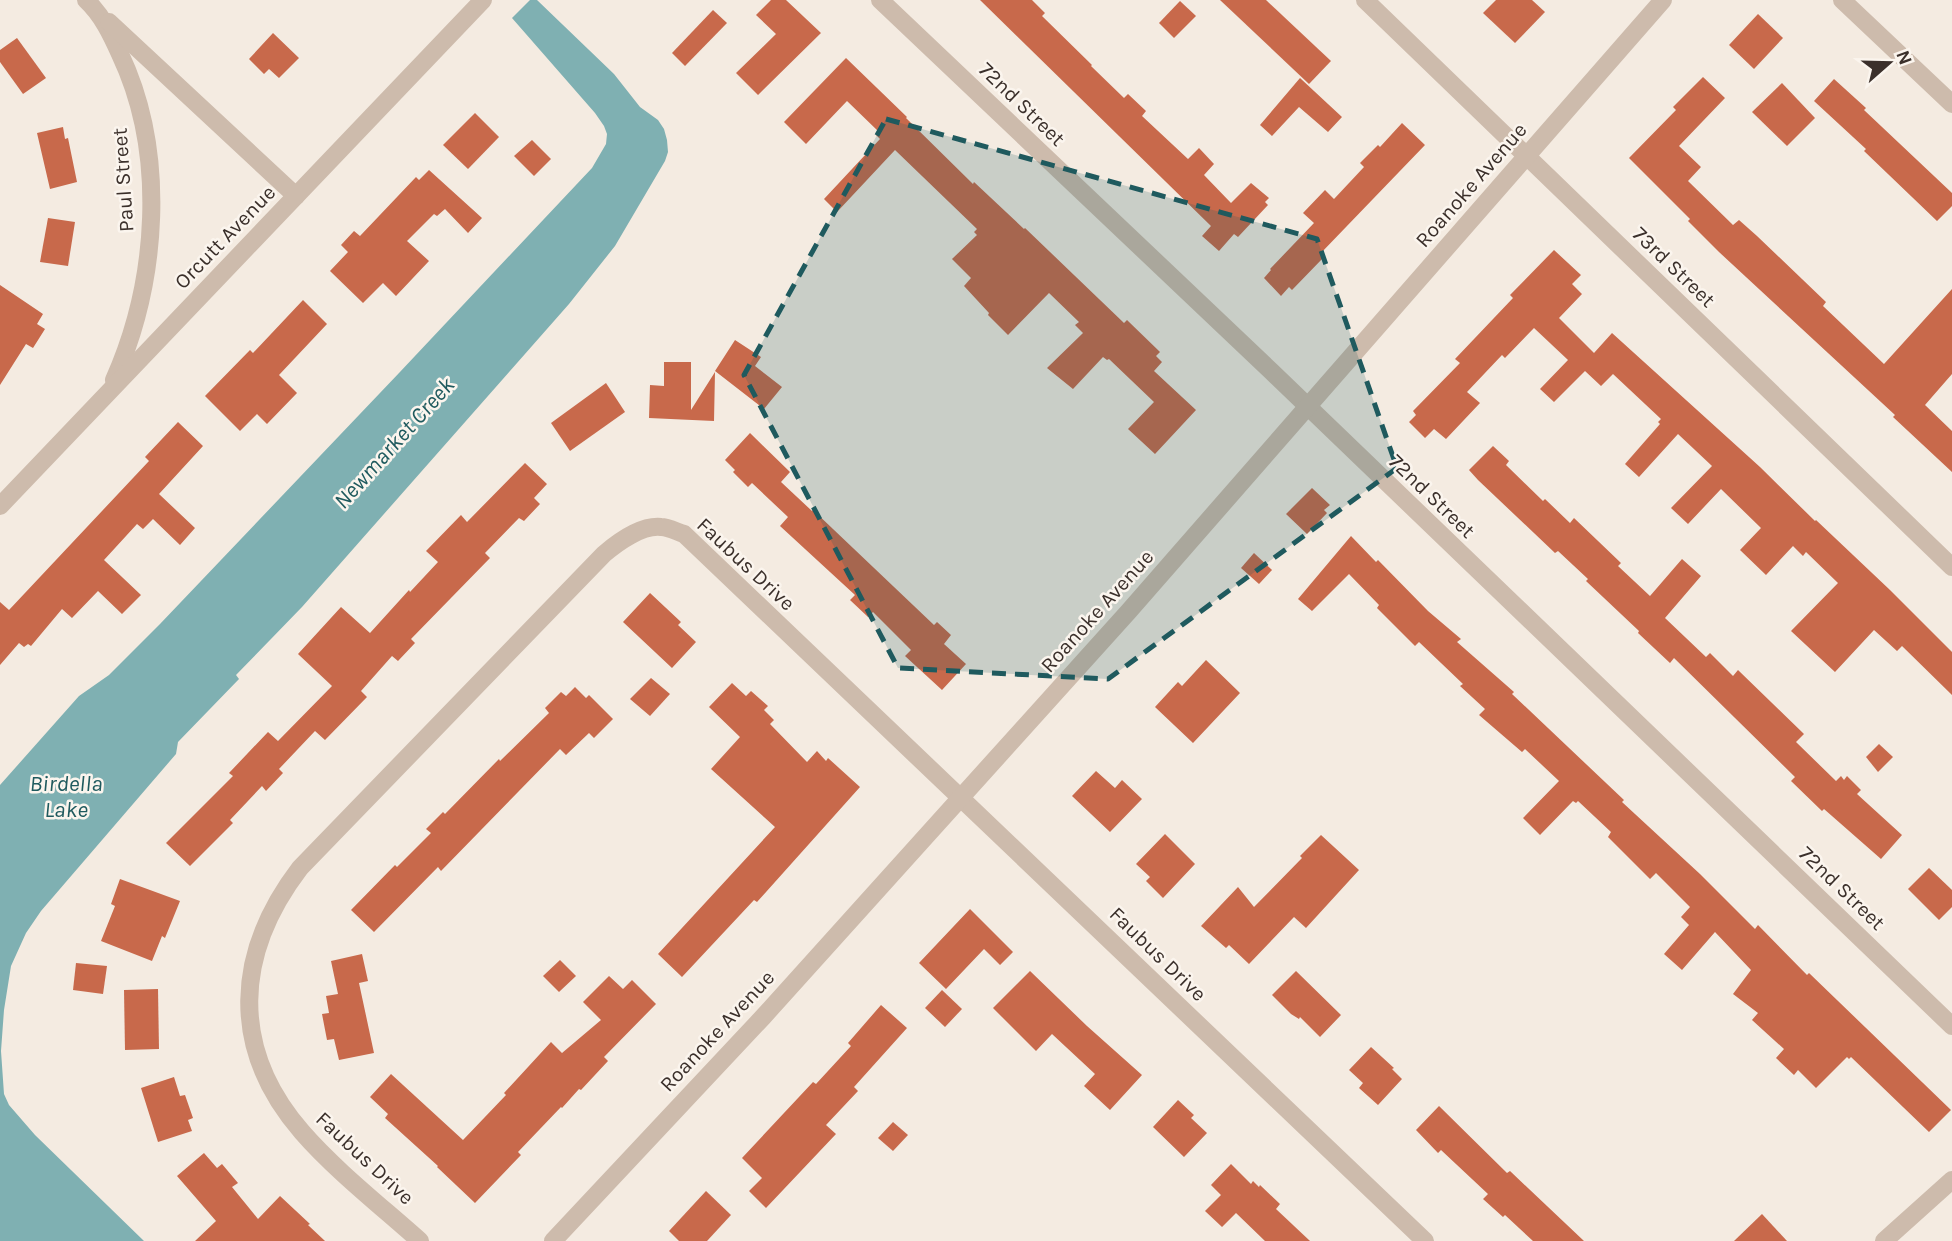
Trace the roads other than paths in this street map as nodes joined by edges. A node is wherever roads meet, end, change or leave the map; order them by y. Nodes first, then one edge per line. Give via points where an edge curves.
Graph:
1 (483, 0) edge
2 (880, 0) edge
3 (1365, 0) edge
4 (1662, 0) edge
5 (1842, 0) edge
6 (91, 5) edge
7 (1952, 104) edge
8 (1526, 156) junction
9 (296, 196) junction
10 (108, 393) junction
11 (1307, 407) junction
12 (0, 506) edge
13 (1952, 567) edge
14 (960, 799) junction
15 (1952, 1026) edge
16 (1952, 1180) edge
17 (420, 1241) edge
18 (553, 1241) edge
19 (1425, 1241) edge
20 (1884, 1241) edge

1 - 9 street, Orcutt Avenue
2 - 11 street, 72nd Street
3 - 8 street, 73rd Street
4 - 8 street, Roanoke Avenue
5 - 7 street
6 - 9 street, Paul Street
6 - 10 street, Paul Street via 126,66 137,98 151,201 137,318
8 - 11 street, Roanoke Avenue
8 - 13 street, 73rd Street
9 - 10 street, Orcutt Avenue
10 - 12 street, Orcutt Avenue
11 - 14 street, Roanoke Avenue
11 - 15 street, 72nd Street
14 - 17 street, Faubus Drive via 684,534 660,526 622,540 604,554 300,868 276,903 252,965 251,1033 279,1100 319,1150
14 - 18 street, Roanoke Avenue
14 - 19 street, Faubus Drive
16 - 20 street

